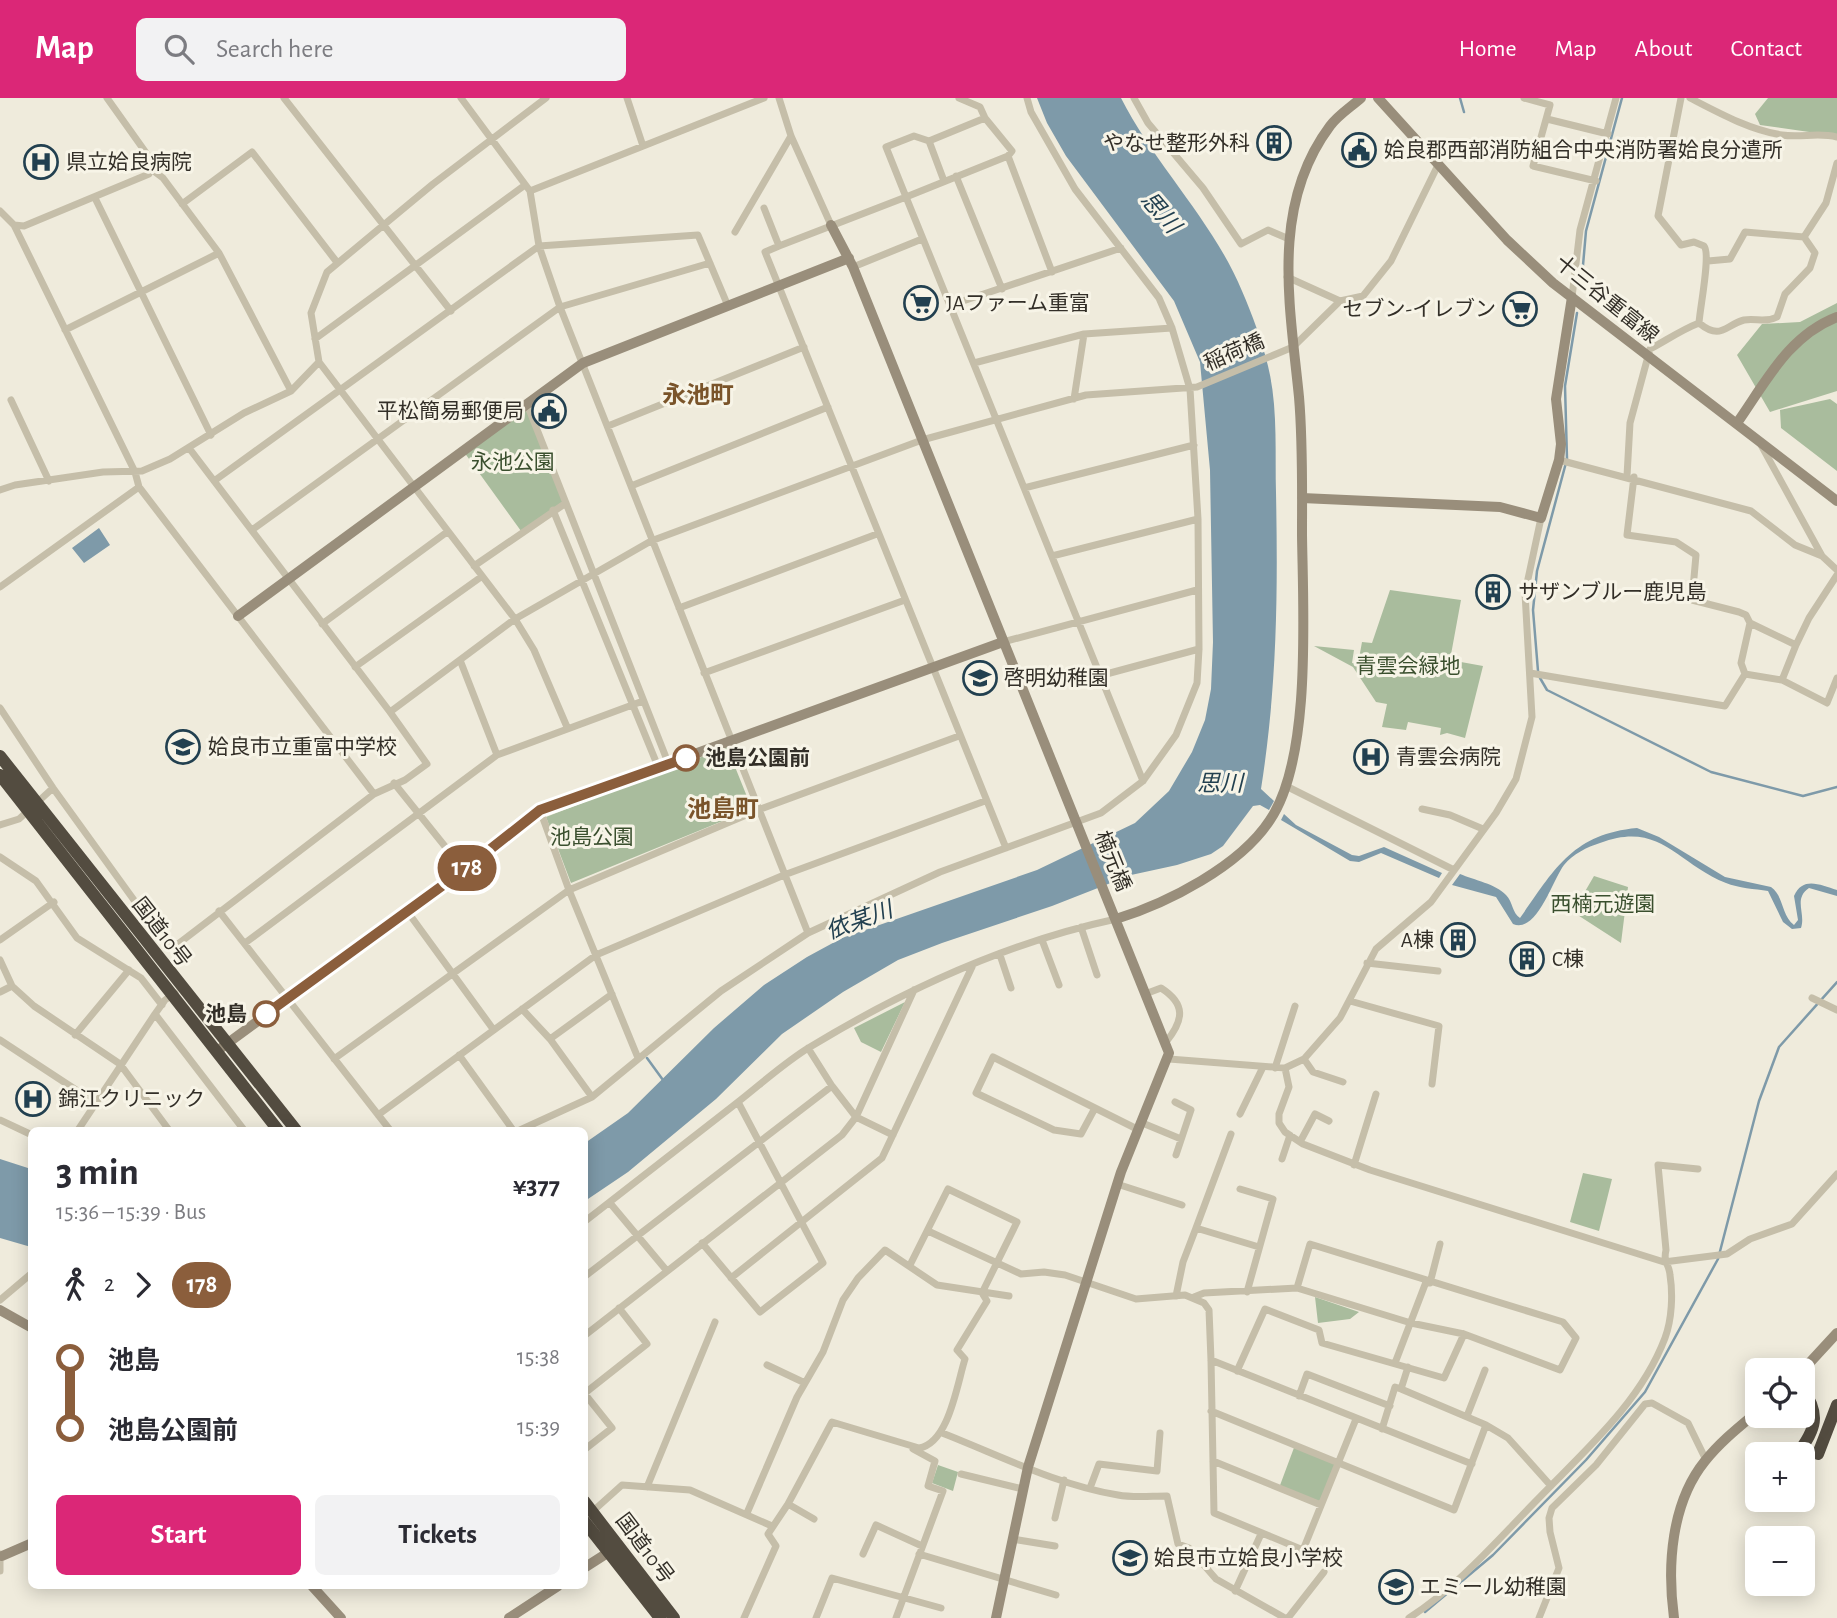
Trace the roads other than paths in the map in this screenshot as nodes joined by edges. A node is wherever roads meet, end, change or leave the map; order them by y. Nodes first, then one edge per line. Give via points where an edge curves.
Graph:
1 (107, 98) edge
2 (284, 98) edge
3 (461, 98) edge
4 (546, 98) edge
5 (627, 98) edge
6 (764, 98) edge
7 (779, 98) edge
8 (960, 98) edge
9 (1027, 98) edge
10 (1134, 98) edge
11 (1361, 98) edge
12 (1378, 98) edge
13 (1524, 98) edge
14 (1616, 98) edge
15 (1681, 98) edge
16 (1690, 98) edge
17 (985, 118) junction
18 (1547, 119) junction
19 (1608, 134) junction
20 (791, 136) junction
21 (1837, 137) edge
22 (492, 139) junction
23 (929, 141) junction
24 (643, 146) junction
25 (1008, 156) junction
26 (1837, 163) edge
27 (1438, 165) junction
28 (151, 169) junction
29 (956, 176) junction
30 (944, 181) junction
31 (1596, 181) junction
32 (527, 188) junction
33 (906, 197) junction
34 (95, 198) junction
35 (182, 204) junction
36 (764, 208) dead end
37 (0, 211) edge
38 (14, 225) junction
39 (382, 225) junction
40 (831, 225) junction
41 (735, 232) dead end
42 (1804, 237) junction
43 (922, 239) junction
44 (1289, 239) junction
45 (539, 246) junction
46 (779, 246) junction
47 (1121, 248) junction
48 (219, 253) junction
49 (337, 261) junction
50 (1709, 261) junction
51 (851, 262) junction
52 (710, 263) junction
53 (417, 267) junction
54 (1052, 272) junction
55 (1287, 277) junction
56 (781, 287) junction
57 (1002, 289) junction
58 (139, 292) junction
59 (1572, 298) junction
60 (1340, 301) junction
61 (951, 305) junction
62 (728, 306) junction
63 (561, 307) junction
64 (451, 311) junction
65 (1837, 317) edge
66 (1699, 323) junction
67 (1172, 328) junction
68 (65, 330) junction
69 (1084, 334) junction
70 (315, 339) junction
71 (804, 347) junction
72 (1289, 348) junction
73 (1647, 356) junction
74 (319, 362) junction
75 (583, 363) junction
76 (974, 363) junction
77 (1193, 388) junction
78 (341, 390) junction
79 (291, 391) junction
80 (1074, 398) junction
81 (11, 400) dead end
82 (527, 404) junction
83 (828, 407) junction
84 (996, 420) junction
85 (1737, 423) junction
86 (608, 426) junction
87 (211, 435) junction
88 (378, 439) junction
89 (922, 440) junction
90 (1760, 443) junction
91 (1194, 445) junction
92 (190, 448) junction
93 (1559, 460) junction
94 (853, 466) junction
95 (135, 472) junction
96 (1630, 476) junction
97 (49, 481) junction
98 (214, 481) junction
99 (413, 486) junction
100 (632, 486) junction
101 (139, 487) junction
102 (1, 488) edge
103 (1024, 488) junction
104 (1302, 498) junction
105 (1837, 500) edge
106 (566, 503) junction
107 (553, 510) junction
108 (1541, 518) junction
109 (1198, 519) junction
110 (252, 530) junction
111 (447, 532) junction
112 (877, 534) junction
113 (651, 541) junction
114 (1052, 556) junction
115 (1822, 556) junction
116 (474, 566) junction
117 (1837, 573) edge
118 (594, 576) junction
119 (481, 577) junction
120 (288, 579) junction
121 (583, 581) junction
122 (0, 587) edge
123 (1197, 590) junction
124 (905, 600) junction
125 (679, 608) junction
126 (238, 616) junction
127 (515, 619) junction
128 (1077, 621) junction
129 (1750, 623) junction
130 (322, 624) junction
131 (1003, 642) junction
132 (1796, 645) junction
133 (1199, 649) junction
134 (460, 660) junction
135 (355, 667) junction
136 (933, 670) junction
137 (704, 673) junction
138 (1531, 673) junction
139 (1745, 674) junction
140 (1099, 676) junction
141 (1837, 678) edge
142 (1782, 680) junction
143 (643, 701) junction
144 (634, 704) junction
145 (0, 708) edge
146 (390, 712) junction
147 (567, 727) junction
148 (959, 736) junction
149 (731, 741) junction
150 (496, 755) junction
151 (0, 756) edge
152 (664, 767) junction
153 (0, 775) edge
154 (1143, 781) junction
155 (394, 783) junction
156 (1286, 786) junction
157 (53, 788) junction
158 (374, 794) junction
159 (985, 801) junction
160 (32, 807) junction
161 (1422, 808) dead end
162 (540, 810) junction
163 (758, 810) junction
164 (418, 813) junction
165 (1076, 823) junction
166 (0, 825) edge
167 (1483, 829) junction
168 (1006, 848) junction
169 (0, 857) edge
170 (464, 870) junction
171 (1454, 870) junction
172 (784, 875) junction
173 (569, 890) junction
174 (54, 902) junction
175 (219, 911) junction
176 (407, 911) junction
177 (1114, 914) junction
178 (1081, 927) junction
179 (808, 933) junction
180 (0, 940) edge
181 (1042, 940) junction
182 (245, 943) junction
183 (596, 955) junction
184 (1000, 955) junction
185 (0, 960) edge
186 (1367, 963) junction
187 (973, 966) junction
188 (129, 970) junction
189 (1438, 971) dead end
190 (451, 973) junction
191 (1097, 975) dead end
192 (1059, 985) dead end
193 (12, 986) junction
194 (1012, 988) dead end
195 (914, 990) junction
196 (0, 992) edge
197 (177, 992) junction
198 (611, 994) junction
199 (1145, 994) junction
200 (1814, 998) dead end
201 (286, 1000) junction
202 (1350, 1001) junction
203 (162, 1005) junction
204 (1295, 1006) dead end
205 (522, 1009) junction
206 (1837, 1010) edge
207 (155, 1014) junction
208 (493, 1030) junction
209 (75, 1035) junction
210 (550, 1039) junction
211 (0, 1041) edge
212 (1166, 1042) junction
213 (222, 1047) junction
214 (808, 1048) junction
215 (459, 1055) junction
216 (638, 1058) junction
217 (334, 1059) junction
218 (1169, 1059) junction
219 (1304, 1059) junction
220 (120, 1064) junction
221 (1263, 1067) junction
222 (1275, 1068) junction
223 (1285, 1069) junction
224 (1343, 1082) dead end
225 (1432, 1084) dead end
226 (832, 1086) junction
227 (1376, 1094) dead end
228 (592, 1097) junction
229 (738, 1102) junction
230 (1175, 1102) dead end
231 (96, 1103) junction
232 (1094, 1108) junction
233 (1240, 1114) dead end
234 (378, 1115) junction
235 (856, 1116) junction
236 (0, 1119) edge
237 (1329, 1121) dead end
238 (1138, 1126) junction
239 (80, 1127) edge
240 (167, 1127) edge
241 (242, 1127) edge
242 (276, 1127) edge
243 (293, 1127) edge
244 (388, 1127) edge
245 (511, 1127) edge
246 (527, 1127) edge
247 (28, 1133) edge
248 (1231, 1134) dead end
249 (893, 1135) junction
250 (1290, 1135) junction
251 (1181, 1139) junction
252 (758, 1142) junction
253 (1300, 1142) junction
254 (1176, 1156) dead end
255 (1282, 1159) dead end
256 (1354, 1165) junction
257 (1698, 1169) dead end
258 (1837, 1174) edge
259 (780, 1184) junction
260 (1117, 1184) junction
261 (1240, 1189) dead end
262 (610, 1203) junction
263 (1182, 1205) dead end
264 (588, 1219) edge
265 (801, 1223) junction
266 (1196, 1228) junction
267 (928, 1231) junction
268 (637, 1236) junction
269 (702, 1243) junction
270 (1440, 1244) dead end
271 (1259, 1247) junction
272 (998, 1262) junction
273 (1664, 1262) junction
274 (910, 1265) junction
275 (667, 1271) junction
276 (588, 1274) edge
277 (28, 1277) edge
278 (731, 1278) junction
279 (1428, 1282) junction
280 (1087, 1283) junction
281 (1297, 1288) junction
282 (1247, 1292) junction
283 (982, 1293) junction
284 (1009, 1296) dead end
285 (1176, 1296) junction
286 (1194, 1297) junction
287 (0, 1308) edge
288 (620, 1308) junction
289 (715, 1322) dead end
290 (1411, 1323) junction
291 (28, 1326) edge
292 (588, 1332) edge
293 (1837, 1333) edge
294 (1464, 1334) junction
295 (1814, 1358) edge
296 (1211, 1360) junction
297 (1395, 1363) junction
298 (766, 1366) dead end
299 (1408, 1367) junction
300 (1485, 1370) dead end
301 (1237, 1371) junction
302 (805, 1383) junction
303 (1401, 1389) junction
304 (588, 1391) edge
305 (1635, 1392) junction
306 (1299, 1396) junction
307 (588, 1397) edge
308 (1645, 1404) junction
309 (1837, 1405) edge
310 (1390, 1406) junction
311 (1211, 1411) junction
312 (1467, 1416) junction
313 (1356, 1419) junction
314 (1745, 1423) edge
315 (1486, 1425) junction
316 (1382, 1429) junction
317 (942, 1433) junction
318 (1160, 1433) dead end
319 (588, 1446) edge
320 (909, 1446) junction
321 (1818, 1454) dead end
322 (1706, 1460) junction
323 (1213, 1461) junction
324 (1339, 1462) junction
325 (1472, 1464) junction
326 (1028, 1467) junction
327 (961, 1474) dead end
328 (1064, 1480) junction
329 (1550, 1486) junction
330 (648, 1487) junction
331 (1090, 1488) junction
332 (1023, 1489) junction
333 (788, 1504) junction
334 (1321, 1505) junction
335 (588, 1510) edge
336 (588, 1512) edge
337 (588, 1513) edge
338 (747, 1513) junction
339 (1055, 1518) dead end
340 (814, 1519) dead end
341 (772, 1526) junction
342 (1261, 1534) junction
343 (1012, 1539) junction
344 (28, 1544) edge
345 (1055, 1546) dead end
346 (921, 1550) junction
347 (609, 1552) junction
348 (1, 1554) edge
349 (863, 1554) dead end
350 (588, 1565) edge
351 (0, 1571) edge
352 (1324, 1572) dead end
353 (1004, 1580) junction
354 (315, 1589) edge
355 (553, 1589) edge
356 (1235, 1591) junction
357 (1056, 1595) dead end
358 (902, 1597) junction
359 (941, 1608) dead end
360 (1415, 1617) edge
361 (341, 1618) edge
362 (509, 1618) edge
363 (660, 1618) edge
364 (674, 1618) edge
365 (744, 1618) edge
366 (816, 1618) edge
367 (896, 1618) edge
368 (996, 1618) edge
369 (1287, 1618) edge
370 (1539, 1618) edge
371 (1674, 1618) edge

1 - 28 street via 149,158
2 - 39 street
3 - 22 street
4 - 22 street
5 - 24 street
6 - 24 street
7 - 20 street
8 - 17 street via 980,107
9 - 47 street via 1058,163
10 - 44 street via 1241,244 1268,230
11 - 44 street via 1332,124 1317,146 1302,178
12 - 27 street, 十三谷重富線
13 - 18 street via 1550,105
14 - 19 street
15 - 50 street via 1658,216 1681,245 1694,242 1704,246
16 - 21 street via 1762,130
17 - 23 street
17 - 25 street via 1012,151
18 - 19 street
18 - 31 street via 1533,166
19 - 31 street
20 - 40 street
20 - 41 street
22 - 32 street
22 - 39 street
23 - 30 street
23 - 33 street via 914,136 886,147
24 - 32 street
25 - 29 street
25 - 54 street
26 - 42 street via 1826,203
27 - 59 street, 十三谷重富線 via 1507,240
27 - 60 street via 1391,261 1363,296
28 - 34 street via 144,178
28 - 35 street
29 - 30 street
29 - 57 street
30 - 33 street
31 - 59 street via 1580,230
32 - 45 street
32 - 53 street
33 - 40 street
33 - 43 street
34 - 38 street via 24,226
34 - 58 street
35 - 48 street
35 - 49 street via 252,152
36 - 46 street
37 - 38 street
38 - 68 street
39 - 49 street
39 - 53 street
40 - 46 street
40 - 51 street, 楠元橋
42 - 50 street via 1745,232 1730,259
42 - 66 street via 1815,253 1813,260 1789,288 1777,317 1744,320 1727,331
43 - 51 street
43 - 61 street
44 - 55 street
45 - 52 street via 698,234
45 - 63 street
45 - 64 street
46 - 56 street via 765,252
47 - 54 street
47 - 67 street via 1159,298
48 - 58 street
48 - 79 street
49 - 70 street via 327,271 311,313
50 - 66 street via 1703,273
51 - 56 street
51 - 89 street, 楠元橋
52 - 62 street
52 - 63 street
53 - 64 street
53 - 70 street
54 - 57 street
55 - 60 street
55 - 72 street
56 - 62 street
56 - 71 street
57 - 61 street
58 - 68 street
58 - 87 street
59 - 73 street, 十三谷重富線
59 - 93 street via 1556,399
60 - 72 street
61 - 76 street
62 - 75 street
63 - 75 street
63 - 88 street
64 - 78 street
65 - 85 street via 1801,337 1787,351
66 - 73 street via 1673,333
67 - 69 street
67 - 77 street
68 - 95 street
69 - 76 street
69 - 80 street
70 - 74 street
71 - 83 street
71 - 86 street
72 - 77 street, 稲荷橋
72 - 104 street via 1300,411
73 - 85 street, 十三谷重富線
73 - 96 street via 1630,423
74 - 78 street
74 - 79 street
75 - 82 street
75 - 86 street
76 - 84 street
77 - 80 street, 稲荷橋
77 - 91 street
78 - 88 street
78 - 98 street
79 - 87 street
80 - 84 street, 稲荷橋
81 - 97 street
82 - 99 street
82 - 106 street
83 - 94 street
83 - 100 street
84 - 89 street, 稲荷橋
84 - 103 street
85 - 90 street, 十三谷重富線
86 - 100 street
87 - 92 street
88 - 99 street
88 - 110 street
89 - 94 street, 稲荷橋
89 - 131 street, 楠元橋
90 - 105 street, 十三谷重富線
90 - 115 street
91 - 103 street
91 - 109 street
92 - 95 street
92 - 98 street
93 - 96 street
93 - 108 street
94 - 112 street
94 - 113 street, 稲荷橋
95 - 97 street
95 - 101 street
96 - 115 street via 1751,510 1795,545
96 - 129 street via 1627,535 1676,542 1696,555 1692,600 1739,612
97 - 102 street
98 - 110 street
99 - 111 street
99 - 120 street
100 - 113 street
101 - 122 street
101 - 126 street
103 - 114 street
104 - 108 street via 1500,507
104 - 156 street via 1303,673
106 - 107 street
106 - 118 street
107 - 116 street
107 - 121 street
108 - 138 street via 1525,593
109 - 114 street
109 - 123 street
110 - 120 street
111 - 116 street
111 - 130 street
112 - 124 street
112 - 125 street
113 - 118 street, 稲荷橋
113 - 125 street
114 - 128 street
115 - 117 street
116 - 119 street
117 - 132 street
118 - 121 street, 稲荷橋
118 - 143 street
119 - 127 street
119 - 135 street
120 - 126 street
120 - 130 street
121 - 127 street, 稲荷橋
121 - 144 street
123 - 128 street
123 - 133 street
124 - 136 street
124 - 137 street
125 - 137 street
126 - 158 street
127 - 134 street, 稲荷橋
127 - 147 street via 534,650
128 - 131 street
128 - 140 street
129 - 132 street
129 - 139 street via 1741,663
130 - 135 street
131 - 136 street
131 - 165 street, 楠元橋
132 - 142 street
133 - 140 street
133 - 154 street via 1197,683 1188,710 1165,753
134 - 146 street, 稲荷橋
134 - 150 street
135 - 146 street
136 - 148 street
136 - 149 street
137 - 149 street
138 - 139 street via 1725,706
138 - 167 street via 1532,717 1522,760 1509,794
139 - 142 street
140 - 154 street
141 - 142 street via 1827,703
143 - 144 street
143 - 152 street
144 - 147 street
144 - 152 street
145 - 157 street
146 - 155 street via 427,764
147 - 150 street
148 - 159 street
148 - 163 street
149 - 152 street
149 - 163 street
150 - 164 street
151 - 160 highway, 国道10号
152 - 162 street
153 - 160 highway, 国道10号
154 - 165 street via 1101,813
155 - 158 street
155 - 164 street
156 - 171 street
156 - 177 street via 1271,819 1245,850 1186,887
157 - 160 street
157 - 175 street via 165,943 178,944
158 - 175 street
159 - 168 street
159 - 172 street
160 - 166 street via 19,820
160 - 197 highway, 国道10号
161 - 167 street
162 - 170 street
162 - 173 street
163 - 172 street
163 - 173 street
164 - 170 street
164 - 182 street
165 - 168 street
165 - 177 street, 楠元橋
167 - 171 street
168 - 179 street via 886,895
169 - 174 street via 36,881
170 - 176 street
171 - 186 street via 1432,902 1398,928
172 - 179 street
172 - 183 street
173 - 183 street
173 - 190 street
174 - 180 street
174 - 188 street via 77,938
175 - 182 street
176 - 190 street
176 - 201 street
177 - 178 street
177 - 199 street, 楠元橋
178 - 181 street
178 - 191 street
179 - 216 street via 721,991
181 - 184 street
181 - 192 street
182 - 201 street
183 - 198 street
183 - 205 street
184 - 187 street
184 - 194 street
185 - 193 street
186 - 189 street
186 - 202 street
187 - 195 street
187 - 249 street
188 - 203 street
188 - 209 street
190 - 208 street
190 - 217 street
193 - 196 street
193 - 209 street
195 - 214 street
195 - 235 street
197 - 203 street
197 - 213 highway, 国道10号
198 - 210 street
198 - 216 street
199 - 212 street, 楠元橋
199 - 212 street via 1161,988 1180,1005
200 - 206 street
201 - 213 street
201 - 217 street
202 - 219 street
202 - 225 street via 1439,1026
203 - 207 street
204 - 222 street
205 - 208 street
205 - 210 street
207 - 220 street
207 - 241 street
208 - 215 street
209 - 220 street
210 - 228 street
211 - 231 street
212 - 218 street, 楠元橋
213 - 242 highway, 国道10号
213 - 243 highway, 国道10号
214 - 226 street
214 - 229 street
215 - 234 street
215 - 245 street
216 - 228 street
217 - 234 street
218 - 221 street
218 - 238 street
219 - 223 street
219 - 224 street via 1312,1072
220 - 231 street
220 - 240 street
221 - 222 street
221 - 233 street
222 - 223 street
223 - 250 street via 1289,1087 1279,1123
226 - 235 street
226 - 252 street
227 - 256 street
228 - 246 street
229 - 252 street
229 - 262 street
230 - 251 street via 1191,1110
231 - 239 street
232 - 232 street via 993,1057 976,1093 1054,1130 1081,1134
232 - 238 street
234 - 244 street
235 - 249 street
235 - 259 street via 842,1135
236 - 247 street
237 - 253 street via 1315,1114
238 - 251 street
238 - 260 street
248 - 266 street
249 - 265 street via 876,1165
250 - 253 street
250 - 255 street
251 - 254 street
252 - 259 street
252 - 268 street
253 - 256 street
256 - 273 street
257 - 273 street via 1658,1165
258 - 273 street via 1792,1224 1750,1238 1726,1254
259 - 265 street
259 - 269 street
260 - 263 street
260 - 280 street
261 - 271 street via 1273,1199
262 - 264 street
262 - 268 street
265 - 278 street
265 - 278 street via 822,1263 781,1296 760,1312
266 - 271 street
266 - 285 street
267 - 272 street
267 - 272 street via 948,1189 1017,1222
267 - 274 street
268 - 275 street
268 - 276 street
269 - 275 street
269 - 278 street
270 - 279 street
271 - 282 street
272 - 280 street via 1021,1274 1044,1272
272 - 283 street
273 - 305 street via 1671,1276 1671,1313 1661,1346
274 - 283 street via 937,1285
274 - 302 street via 885,1250 872,1262 843,1300
275 - 288 street
277 - 287 street
279 - 281 street via 1310,1244
279 - 290 street
279 - 294 street via 1563,1321 1576,1338 1560,1370
280 - 285 street via 1136,1299
280 - 326 street
281 - 282 street
281 - 290 street
282 - 286 street
283 - 284 street
283 - 317 street via 987,1301 957,1350 965,1359
285 - 286 street
286 - 296 street via 1209,1310
287 - 291 street
288 - 292 street
288 - 304 street via 647,1344
289 - 330 street
290 - 294 street
290 - 297 street
293 - 295 street
294 - 299 street via 1444,1378
296 - 301 street
296 - 311 street
297 - 299 street
297 - 301 street via 1322,1342 1319,1330 1265,1309
298 - 302 street
299 - 303 street
300 - 312 street
301 - 306 street
302 - 338 street
303 - 310 street via 1395,1387
303 - 312 street
305 - 308 street
305 - 329 street via 1588,1451
306 - 310 street via 1307,1374
306 - 313 street
307 - 319 street via 612,1428
308 - 322 street via 1652,1403 1688,1423
308 - 370 street via 1596,1465 1552,1508 1550,1532 1559,1568
309 - 321 highway
310 - 316 street
311 - 323 street
311 - 324 street
312 - 315 street
313 - 316 street
313 - 324 street
314 - 322 street
315 - 325 street
315 - 329 street via 1508,1438
316 - 325 street
317 - 320 street via 925,1447
317 - 326 street
318 - 331 street via 1157,1471 1099,1464
320 - 333 street via 832,1422
320 - 346 street via 935,1461 928,1486 943,1491
322 - 371 street via 1679,1512 1673,1553
323 - 334 street
323 - 342 street via 1214,1513
324 - 325 street via 1454,1510
324 - 334 street
326 - 328 street
326 - 332 street
327 - 332 street
328 - 331 street
328 - 339 street
329 - 360 street via 1478,1562
330 - 335 street via 622,1485
330 - 338 street via 690,1490
331 - 356 street via 1119,1496 1167,1496 1178,1544 1189,1548 1216,1579
332 - 343 street
333 - 340 street
333 - 341 street
334 - 342 street via 1303,1550
336 - 364 highway, 国道10号
337 - 347 highway, 国道10号
338 - 341 street
341 - 365 street via 768,1534 776,1546
342 - 356 street
343 - 345 street
343 - 353 street
344 - 348 street
346 - 349 street via 876,1525
346 - 353 street
346 - 358 street
347 - 350 street
347 - 363 highway, 国道10号
348 - 351 street
352 - 369 street
353 - 357 street
353 - 368 street
354 - 361 street
355 - 362 street
356 - 369 street
358 - 359 street
358 - 366 street via 832,1578
358 - 367 street

